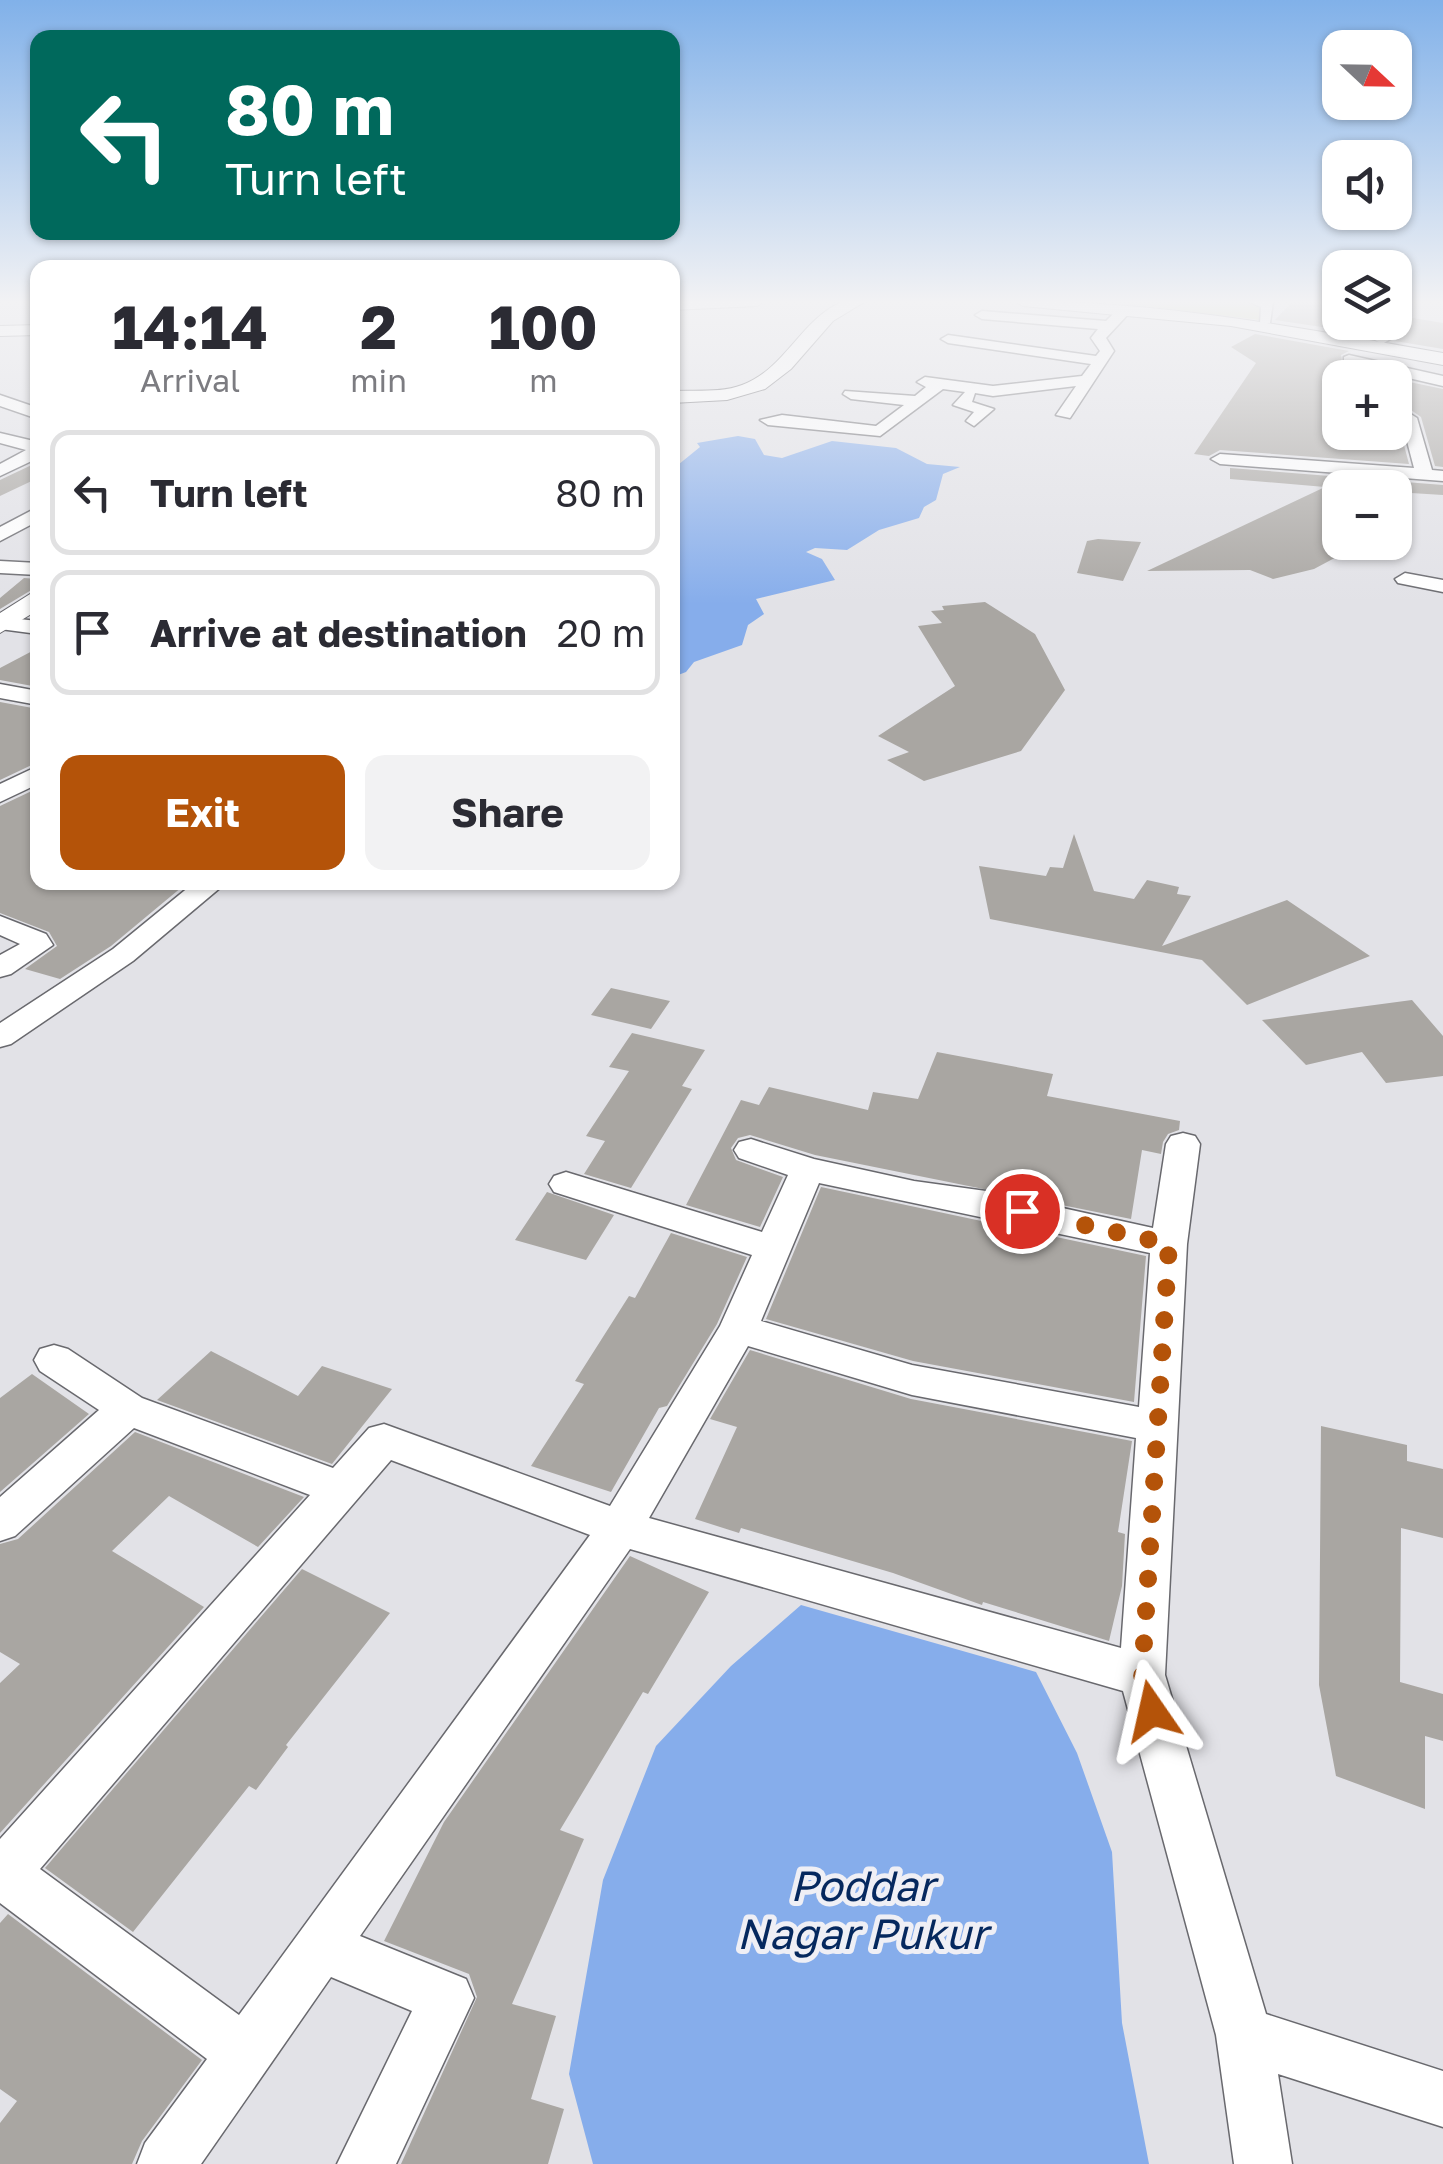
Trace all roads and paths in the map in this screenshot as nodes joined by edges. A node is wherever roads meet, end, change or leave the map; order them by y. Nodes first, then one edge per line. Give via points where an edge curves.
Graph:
1 (915, 402) edge
2 (947, 402) edge
3 (962, 402) edge
4 (1072, 402) edge
5 (932, 412) dead end
6 (1064, 415) dead end
7 (768, 420) dead end
8 (974, 422) dead end
9 (1412, 425) edge
10 (0, 438) edge
11 (30, 445) edge
12 (0, 457) edge
13 (30, 459) edge
14 (1220, 459) dead end
15 (30, 460) edge
16 (0, 470) edge
17 (1434, 475) edge
18 (30, 516) edge
19 (4, 529) edge
20 (0, 567) edge
21 (30, 569) edge
22 (1405, 579) dead end
23 (1443, 586) edge
24 (30, 603) edge
25 (1, 624) edge
26 (30, 627) edge
27 (0, 691) edge
28 (30, 697) edge
29 (203, 890) edge
30 (0, 925) edge
31 (0, 968) edge
32 (0, 1036) edge
33 (1183, 1144) dead end
34 (751, 1150) dead end
35 (808, 1169) junction
36 (566, 1184) dead end
37 (1169, 1244) junction
38 (774, 1249) junction
39 (738, 1330) junction
40 (54, 1360) dead end
41 (128, 1409) junction
42 (1157, 1426) junction
43 (341, 1489) junction
44 (0, 1523) edge
45 (620, 1528) junction
46 (1142, 1675) junction
47 (1, 1874) edge
48 (322, 1947) junction
49 (1244, 2035) junction
50 (244, 2053) junction
51 (1443, 2100) edge
52 (166, 2164) edge
53 (366, 2164) edge
54 (1262, 2164) edge

1 - 7 street via 880,431
2 - 5 street
3 - 8 street via 986,409
4 - 6 street
9 - 17 street
10 - 11 street
12 - 13 street
14 - 17 street via 1306,459
15 - 16 street
18 - 19 street
20 - 21 street
22 - 23 street
24 - 25 street
25 - 26 street
27 - 28 street
29 - 32 street via 123,955
30 - 31 street via 38,945
33 - 37 street
34 - 35 street
35 - 37 street
35 - 38 street
36 - 38 street
37 - 42 street
38 - 39 street
39 - 42 street via 912,1380
39 - 45 street
40 - 41 street
41 - 43 street
41 - 44 street
42 - 46 street
43 - 45 street via 384,1440
43 - 47 street
45 - 46 street
45 - 48 street
46 - 49 street
47 - 50 street
48 - 50 street
48 - 53 street via 447,1998
49 - 51 street
49 - 54 street
50 - 52 street

